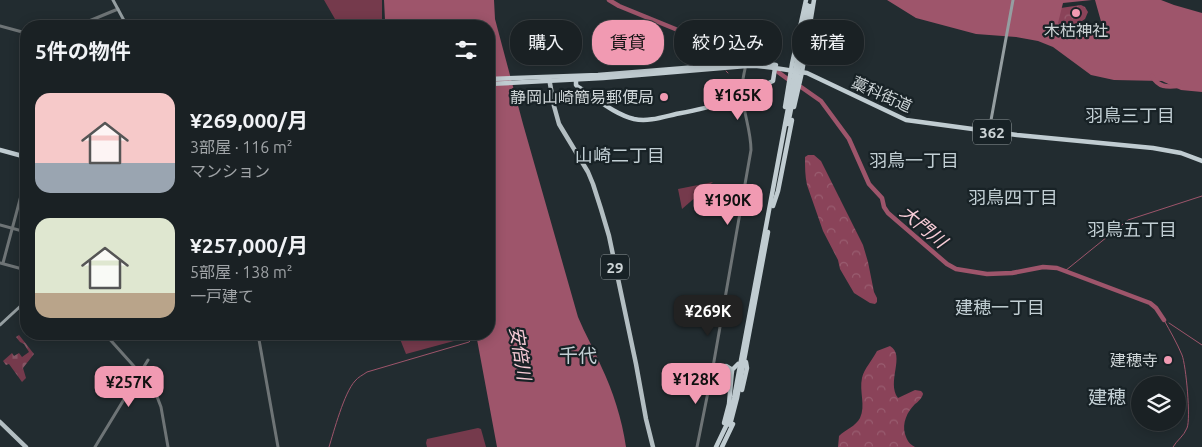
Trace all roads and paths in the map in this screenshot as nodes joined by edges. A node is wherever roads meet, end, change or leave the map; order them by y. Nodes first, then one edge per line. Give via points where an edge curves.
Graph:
1 (113, 0) edge
2 (810, 0) edge
3 (1013, 0) edge
4 (118, 9) junction
5 (91, 20) edge
6 (124, 20) edge
7 (0, 26) edge
8 (20, 31) edge
9 (746, 65) junction
10 (776, 65) edge
11 (775, 68) junction
12 (792, 70) junction
13 (802, 72) junction
14 (495, 79) edge
15 (548, 79) junction
16 (576, 80) junction
17 (495, 83) edge
18 (742, 95) junction
19 (791, 104) junction
20 (989, 131) junction
21 (0, 150) edge
22 (20, 155) edge
23 (1202, 161) edge
24 (20, 199) edge
25 (773, 206) junction
26 (769, 220) junction
27 (0, 225) edge
28 (12, 228) junction
29 (20, 230) edge
30 (1, 263) edge
31 (20, 268) edge
32 (20, 307) edge
33 (0, 325) edge
34 (110, 340) edge
35 (259, 340) edge
36 (148, 360) dead end
37 (746, 362) dead end
38 (726, 366) dead end
39 (740, 367) junction
40 (140, 374) junction
41 (732, 374) junction
42 (0, 422) edge
43 (0, 426) edge
44 (22, 447) edge
45 (26, 447) edge
46 (95, 447) edge
47 (168, 447) edge
48 (278, 447) edge
49 (653, 447) edge
50 (697, 447) edge
51 (718, 447) edge

1 - 4 main road
2 - 12 highway, bridge
2 - 13 highway, bridge
2 - 19 highway, bridge
3 - 20 main road
4 - 5 street
4 - 6 main road
7 - 8 street
9 - 11 highway, 362
9 - 15 highway, 362
9 - 16 highway, 362
9 - 18 street
10 - 12 highway, 362
11 - 12 highway, 362
11 - 18 highway via 773,81
12 - 13 highway, 藁科街道 / 362
12 - 26 highway via 776,155
13 - 20 highway, 藁科街道 / 362 via 906,120
13 - 25 highway
14 - 15 highway, 362
15 - 16 highway, 362
15 - 17 highway, 362
15 - 49 main road, 29 via 559,124 594,184 609,236
16 - 18 highway via 578,87 613,110 639,120 657,119
18 - 50 street via 751,150
19 - 25 highway
19 - 26 highway
20 - 23 highway, 藁科街道 / 362 via 1153,148
21 - 22 highway
24 - 28 street
25 - 26 highway
26 - 39 highway
27 - 28 street
28 - 29 street
28 - 30 street
30 - 31 street
32 - 33 main road
34 - 40 street
35 - 48 street
36 - 40 street
37 - 51 highway via 737,412
38 - 41 highway
39 - 41 highway via 734,368
39 - 51 highway via 734,414
40 - 46 street
40 - 47 street via 159,400
41 - 51 highway
42 - 45 main road
43 - 44 main road

